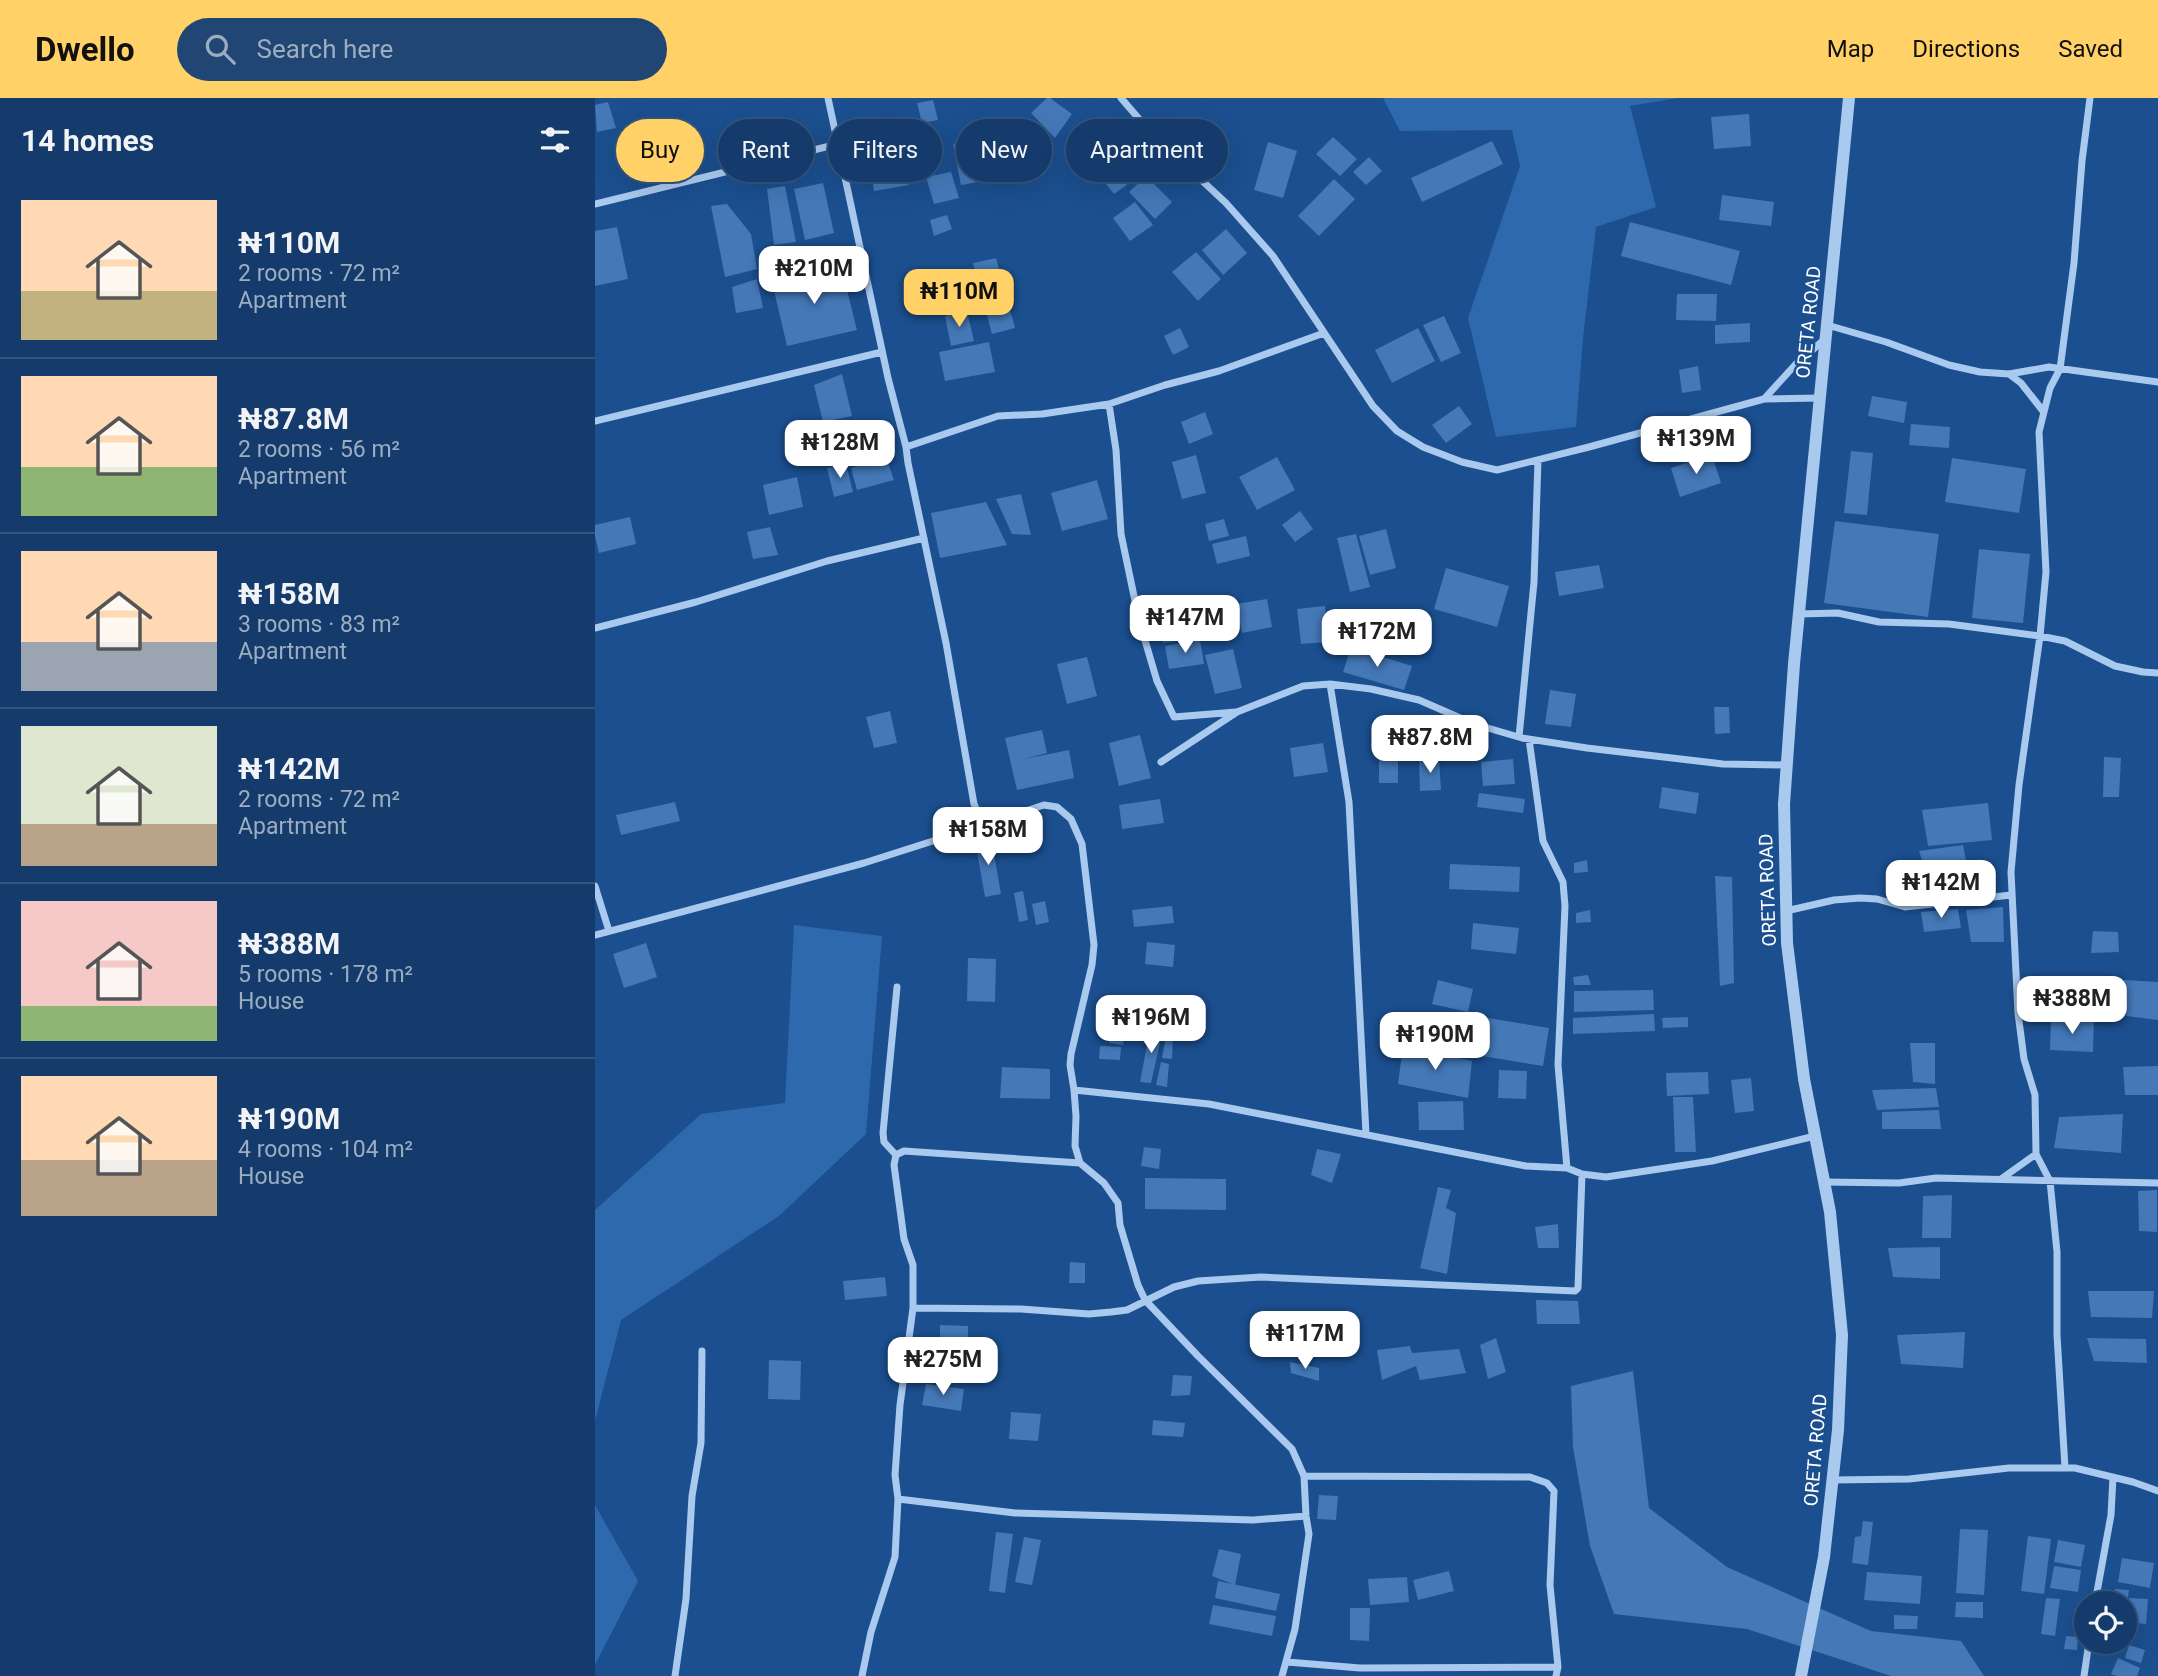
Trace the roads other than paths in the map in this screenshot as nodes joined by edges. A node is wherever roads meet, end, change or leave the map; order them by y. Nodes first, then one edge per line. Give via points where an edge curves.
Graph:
1 (828, 98) edge
2 (1121, 98) edge
3 (1849, 98) edge
4 (2090, 98) edge
5 (832, 119) edge
6 (828, 147) edge
7 (846, 182) edge
8 (595, 204) edge
9 (1827, 324) junction
10 (1324, 333) junction
11 (1825, 339) junction
12 (882, 352) junction
13 (2060, 369) junction
14 (2009, 374) junction
15 (2158, 382) edge
16 (1820, 398) junction
17 (1764, 399) junction
18 (1109, 404) junction
19 (2043, 411) junction
20 (595, 421) edge
21 (907, 447) junction
22 (1538, 460) junction
23 (924, 538) junction
24 (1798, 614) junction
25 (595, 628) edge
26 (2040, 636) junction
27 (2158, 673) edge
28 (1330, 684) junction
29 (1237, 712) junction
30 (1519, 737) junction
31 (1529, 739) junction
32 (1161, 762) dead end
33 (1787, 765) junction
34 (983, 825) junction
35 (595, 886) edge
36 (2011, 895) junction
37 (1786, 911) junction
38 (609, 931) junction
39 (595, 935) edge
40 (897, 987) dead end
41 (1074, 1090) junction
42 (1366, 1135) junction
43 (1815, 1136) junction
44 (2036, 1154) junction
45 (896, 1155) junction
46 (1080, 1163) junction
47 (1567, 1168) junction
48 (1582, 1174) junction
49 (2001, 1179) junction
50 (2050, 1181) junction
51 (1824, 1182) junction
52 (2158, 1183) edge
53 (1146, 1300) junction
54 (913, 1308) junction
55 (702, 1352) dead end
56 (2065, 1468) junction
57 (1304, 1476) junction
58 (2113, 1477) junction
59 (1833, 1480) junction
60 (2158, 1491) edge
61 (898, 1499) junction
62 (1306, 1516) junction
63 (2097, 1591) edge
64 (2087, 1654) edge
65 (1287, 1662) junction
66 (1558, 1667) junction
67 (675, 1676) edge
68 (862, 1676) edge
69 (1282, 1676) edge
70 (1556, 1676) edge
71 (1801, 1676) edge
72 (2084, 1676) edge

1 - 5 street
2 - 10 street via 1273,256
3 - 9 street, ORETA ROAD
4 - 13 street
6 - 8 street
7 - 12 street
9 - 11 street, ORETA ROAD
9 - 14 street via 1949,365
10 - 18 street
10 - 22 street via 1373,406 1397,431 1423,447 1497,470
11 - 16 street, ORETA ROAD
11 - 17 street
12 - 20 street
12 - 21 street
13 - 14 street
13 - 15 street
13 - 19 street
14 - 19 street
16 - 17 street
16 - 24 street, ORETA ROAD
17 - 22 street
18 - 21 street via 997,416
18 - 29 street via 1121,534 1157,681 1174,717
19 - 26 street via 2039,457 2046,572
21 - 23 street
22 - 30 street via 1534,582
23 - 25 street
23 - 34 street via 970,788
24 - 26 street via 1838,613 1879,622 1949,624
24 - 33 street, ORETA ROAD
26 - 27 street via 2065,640 2115,666
26 - 36 street via 2019,785
28 - 29 street via 1303,686
28 - 30 street via 1419,700
28 - 42 street via 1349,802
29 - 32 street
30 - 31 street
31 - 33 street via 1723,764
31 - 47 street via 1542,841 1563,882 1558,1065
33 - 37 street, ORETA ROAD
34 - 38 street via 864,863
34 - 41 street via 1044,805 1057,807 1071,819 1082,844 1094,945 1071,1054
35 - 38 street
36 - 37 street via 1905,907 1860,898
36 - 44 street via 2022,1047 2035,1095
37 - 43 street, ORETA ROAD via 1802,1065
38 - 39 street
40 - 45 street via 883,1133 884,1142
41 - 42 street via 1209,1104
41 - 46 street via 1075,1146
42 - 47 street via 1526,1166
43 - 48 street via 1712,1161 1606,1177
43 - 51 street, ORETA ROAD
44 - 49 street
44 - 50 street
45 - 46 street via 904,1151
45 - 54 street via 902,1225 913,1265
46 - 53 street via 1104,1182 1118,1203 1120,1225
47 - 48 street
48 - 53 street via 1575,1291 1261,1277 1198,1281
49 - 50 street
49 - 51 street
50 - 52 street
50 - 56 street via 2058,1266
51 - 59 street, ORETA ROAD via 1842,1335
53 - 54 street via 1127,1310 1089,1314
53 - 57 street via 1292,1449
54 - 61 street via 900,1405 895,1475
55 - 67 street via 701,1443
56 - 58 street
56 - 59 street
57 - 62 street
57 - 66 street via 1529,1476 1547,1483 1554,1491 1550,1585
58 - 60 street
58 - 63 street
59 - 71 street, ORETA ROAD via 1824,1557
61 - 62 street via 1014,1513 1252,1520
61 - 68 street via 895,1557
62 - 65 street via 1309,1534
64 - 72 street
65 - 66 street via 1360,1668
65 - 69 street
66 - 70 street

